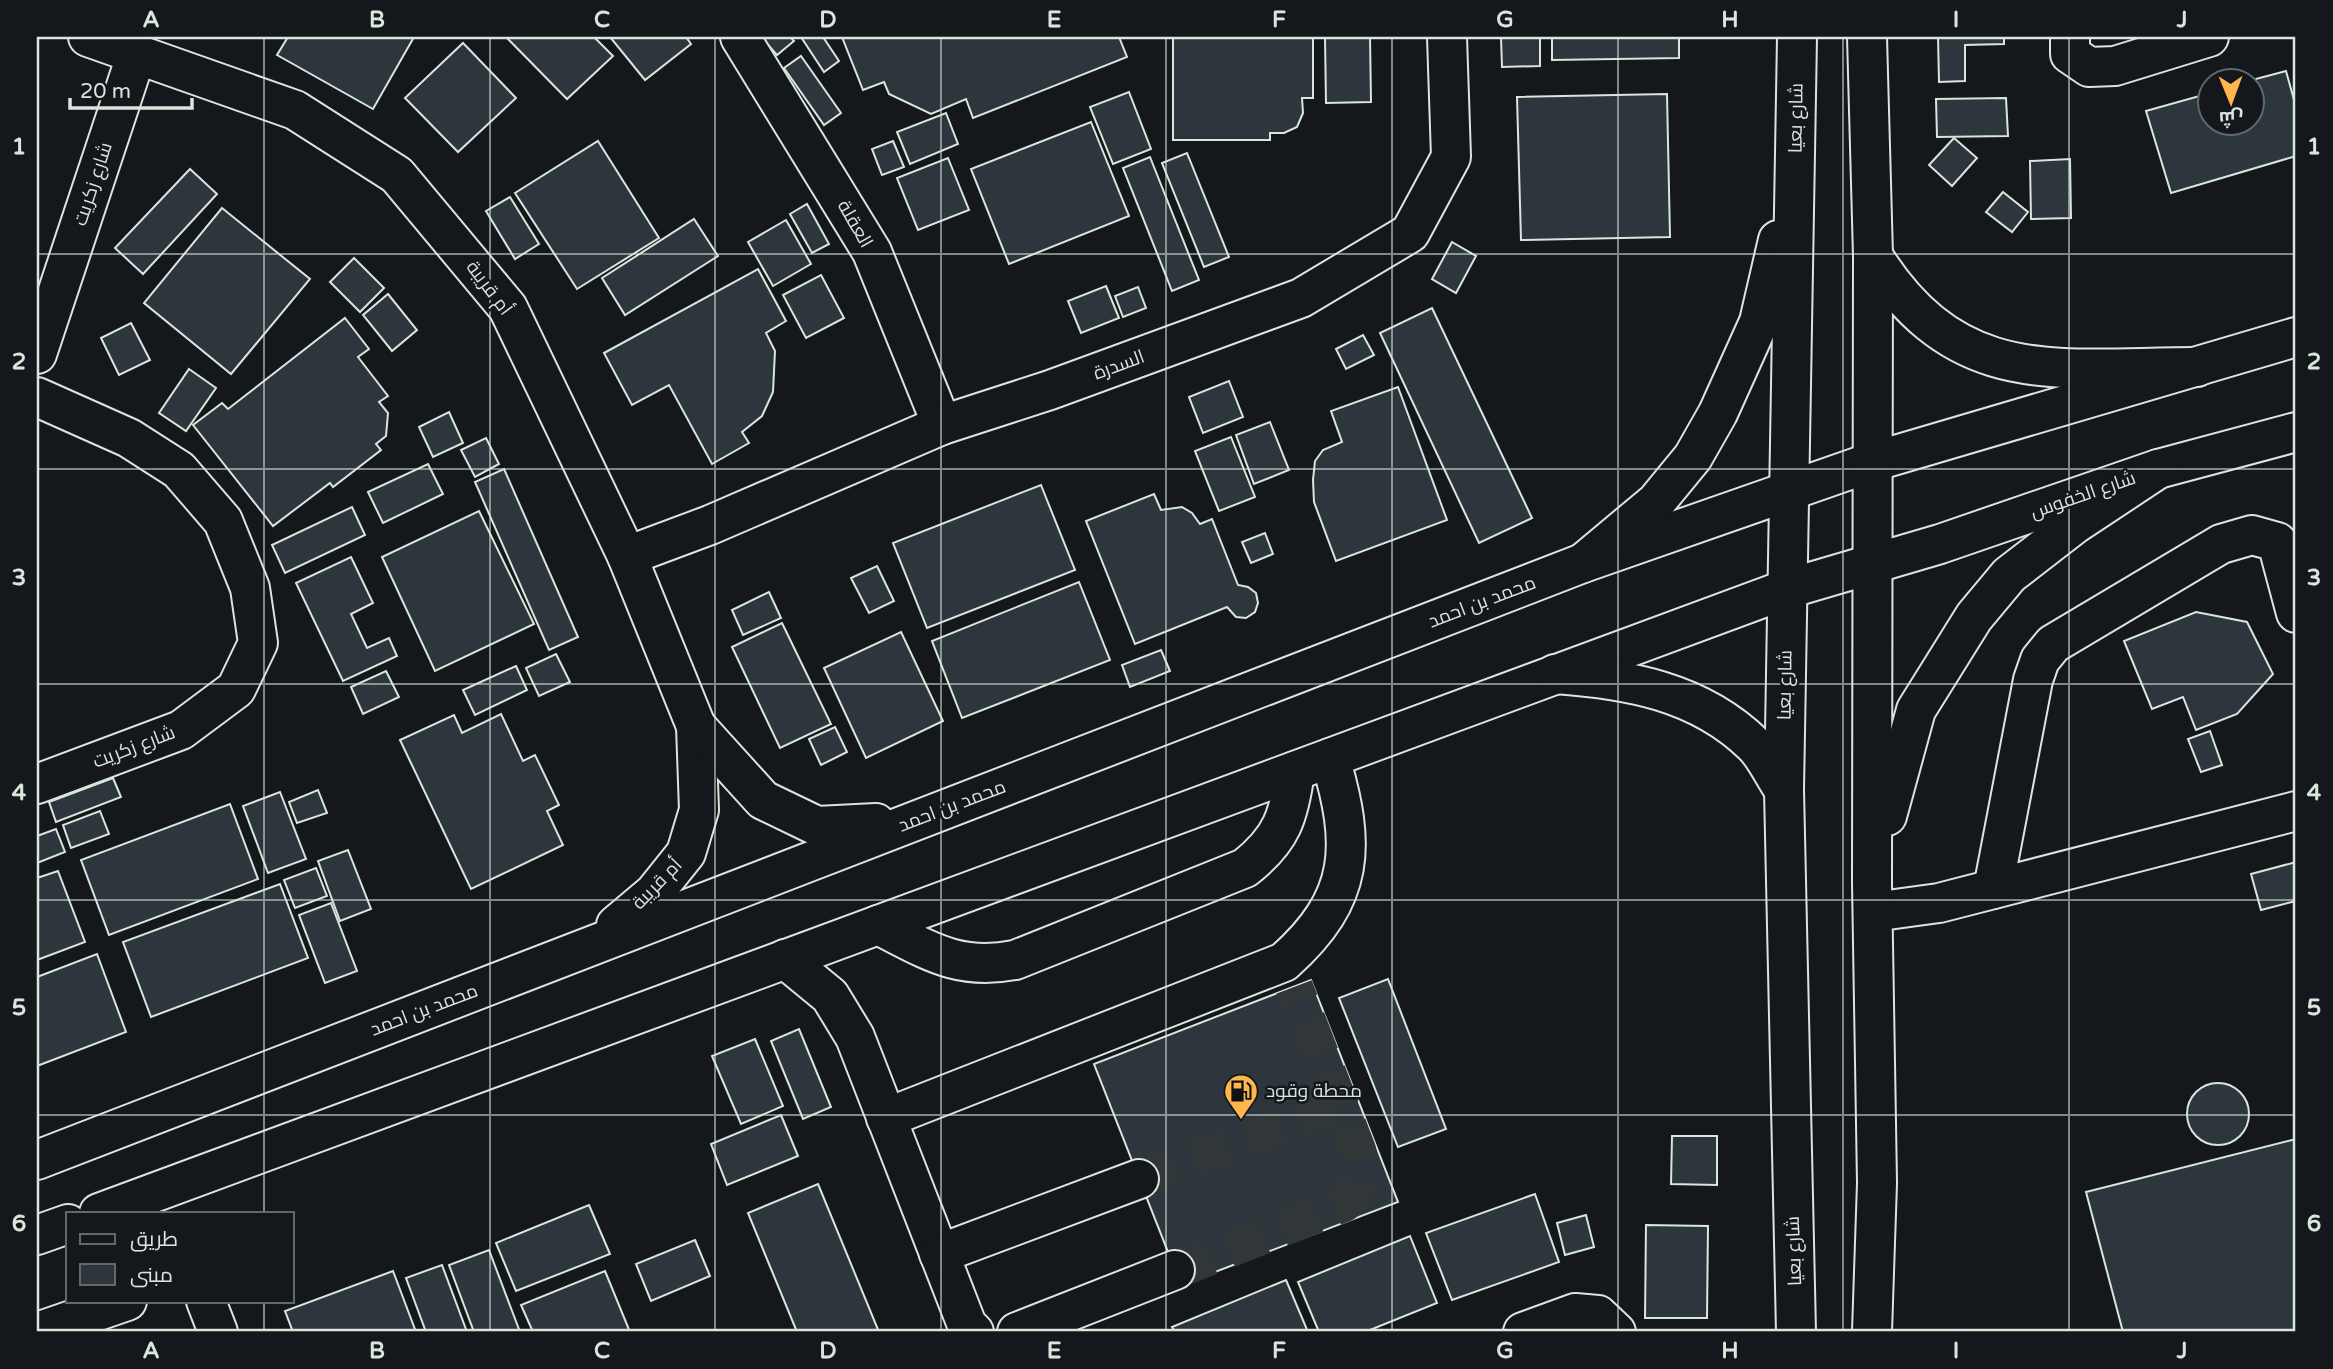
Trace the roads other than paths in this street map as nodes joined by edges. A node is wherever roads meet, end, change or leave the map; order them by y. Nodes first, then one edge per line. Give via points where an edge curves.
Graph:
1 (88, 37) edge
2 (740, 37) edge
3 (1447, 37) edge
4 (1797, 37) edge
5 (1867, 37) edge
6 (2070, 37) edge
7 (2208, 37) edge
8 (137, 53) junction
9 (1795, 163) junction
10 (1873, 256) junction
11 (2296, 337) edge
12 (37, 354) edge
13 (2197, 367) junction
14 (37, 397) edge
15 (942, 425) junction
16 (2296, 432) edge
17 (1872, 462) junction
18 (2158, 469) junction
19 (1790, 489) junction
20 (627, 556) junction
21 (1872, 561) junction
22 (1583, 563) junction
23 (1787, 589) junction
24 (2296, 613) edge
25 (1555, 674) junction
26 (696, 726) junction
27 (1313, 765) junction
28 (37, 784) edge
29 (1784, 790) junction
30 (2296, 811) edge
31 (911, 822) junction
32 (1993, 889) junction
33 (1872, 897) junction
34 (878, 925) junction
35 (594, 944) junction
36 (785, 959) junction
37 (886, 1118) junction
38 (37, 1160) edge
39 (1139, 1179) tunnel mouth
40 (196, 1196) edge
41 (105, 1212) edge
42 (66, 1225) edge
43 (37, 1235) edge
44 (939, 1254) junction
45 (1175, 1270) tunnel mouth
46 (124, 1302) edge
47 (206, 1302) edge
48 (37, 1332) edge
49 (218, 1332) edge
50 (974, 1332) edge
51 (1017, 1332) edge
52 (1523, 1332) edge
53 (1616, 1332) edge
54 (1796, 1332) edge
55 (1872, 1332) edge

1 - 8 street, أم قريبة
2 - 15 street, العقلة via 872,252
3 - 15 street, السدرة via 1451,157 1410,233 1301,298
4 - 9 street, شارع بعيا
5 - 10 street
6 - 7 street via 2070,54 2089,67 2115,66
8 - 12 street, شارع زكريت
8 - 20 street, أم قريبة via 295,110 397,175 508,308
9 - 19 street, شارع بعيا
9 - 22 street via 1759,322 1718,413 1693,457 1657,502
10 - 13 street via 1895,290 1923,320 1957,343 1995,359 2035,367
10 - 17 street
11 - 13 street
13 - 17 street
14 - 28 street, شارع زكريت via 129,438 179,470 223,521 250,588 258,643 236,689 181,730
15 - 20 street, السدرة
16 - 18 street, شارع الخفوس
17 - 19 street, محمد بن احمد
17 - 21 street
18 - 21 street, شارع الخفوس via 1940,544
18 - 33 street via 2009,575 1974,617 1916,710 1897,770
19 - 22 street, محمد بن احمد
19 - 23 street, شارع بعيا
20 - 26 street, أم قريبة
21 - 23 street
21 - 33 street
22 - 31 street, محمد بن احمد
23 - 25 street
23 - 29 street, شارع بعيا
24 - 32 street via 2277,542 2252,535 2221,544 2053,644 2040,660 2033,680
25 - 27 street
25 - 29 street via 1614,678 1665,691 1712,711 1755,746
26 - 31 street, أم قريبة via 764,800 817,826
26 - 35 street, أم قريبة via 699,810 686,853 653,893
27 - 34 street
27 - 34 street via 1274,842 1245,867 1015,960 991,965 946,959
27 - 37 street via 1344,806 1348,830 1341,881 1289,974
29 - 54 street, شارع بعيا
30 - 32 street
31 - 35 street, محمد بن احمد
32 - 33 street via 1939,903
33 - 55 street via 1877,1183
34 - 36 street
35 - 38 street, محمد بن احمد
36 - 37 street via 830,996 844,1016
36 - 40 street via 543,1046
37 - 44 street
39 - 44 street
40 - 41 street
42 - 43 street
44 - 50 street via 967,1325
45 - 51 street
46 - 48 street
47 - 49 street
52 - 53 street via 1574,1313 1598,1315

